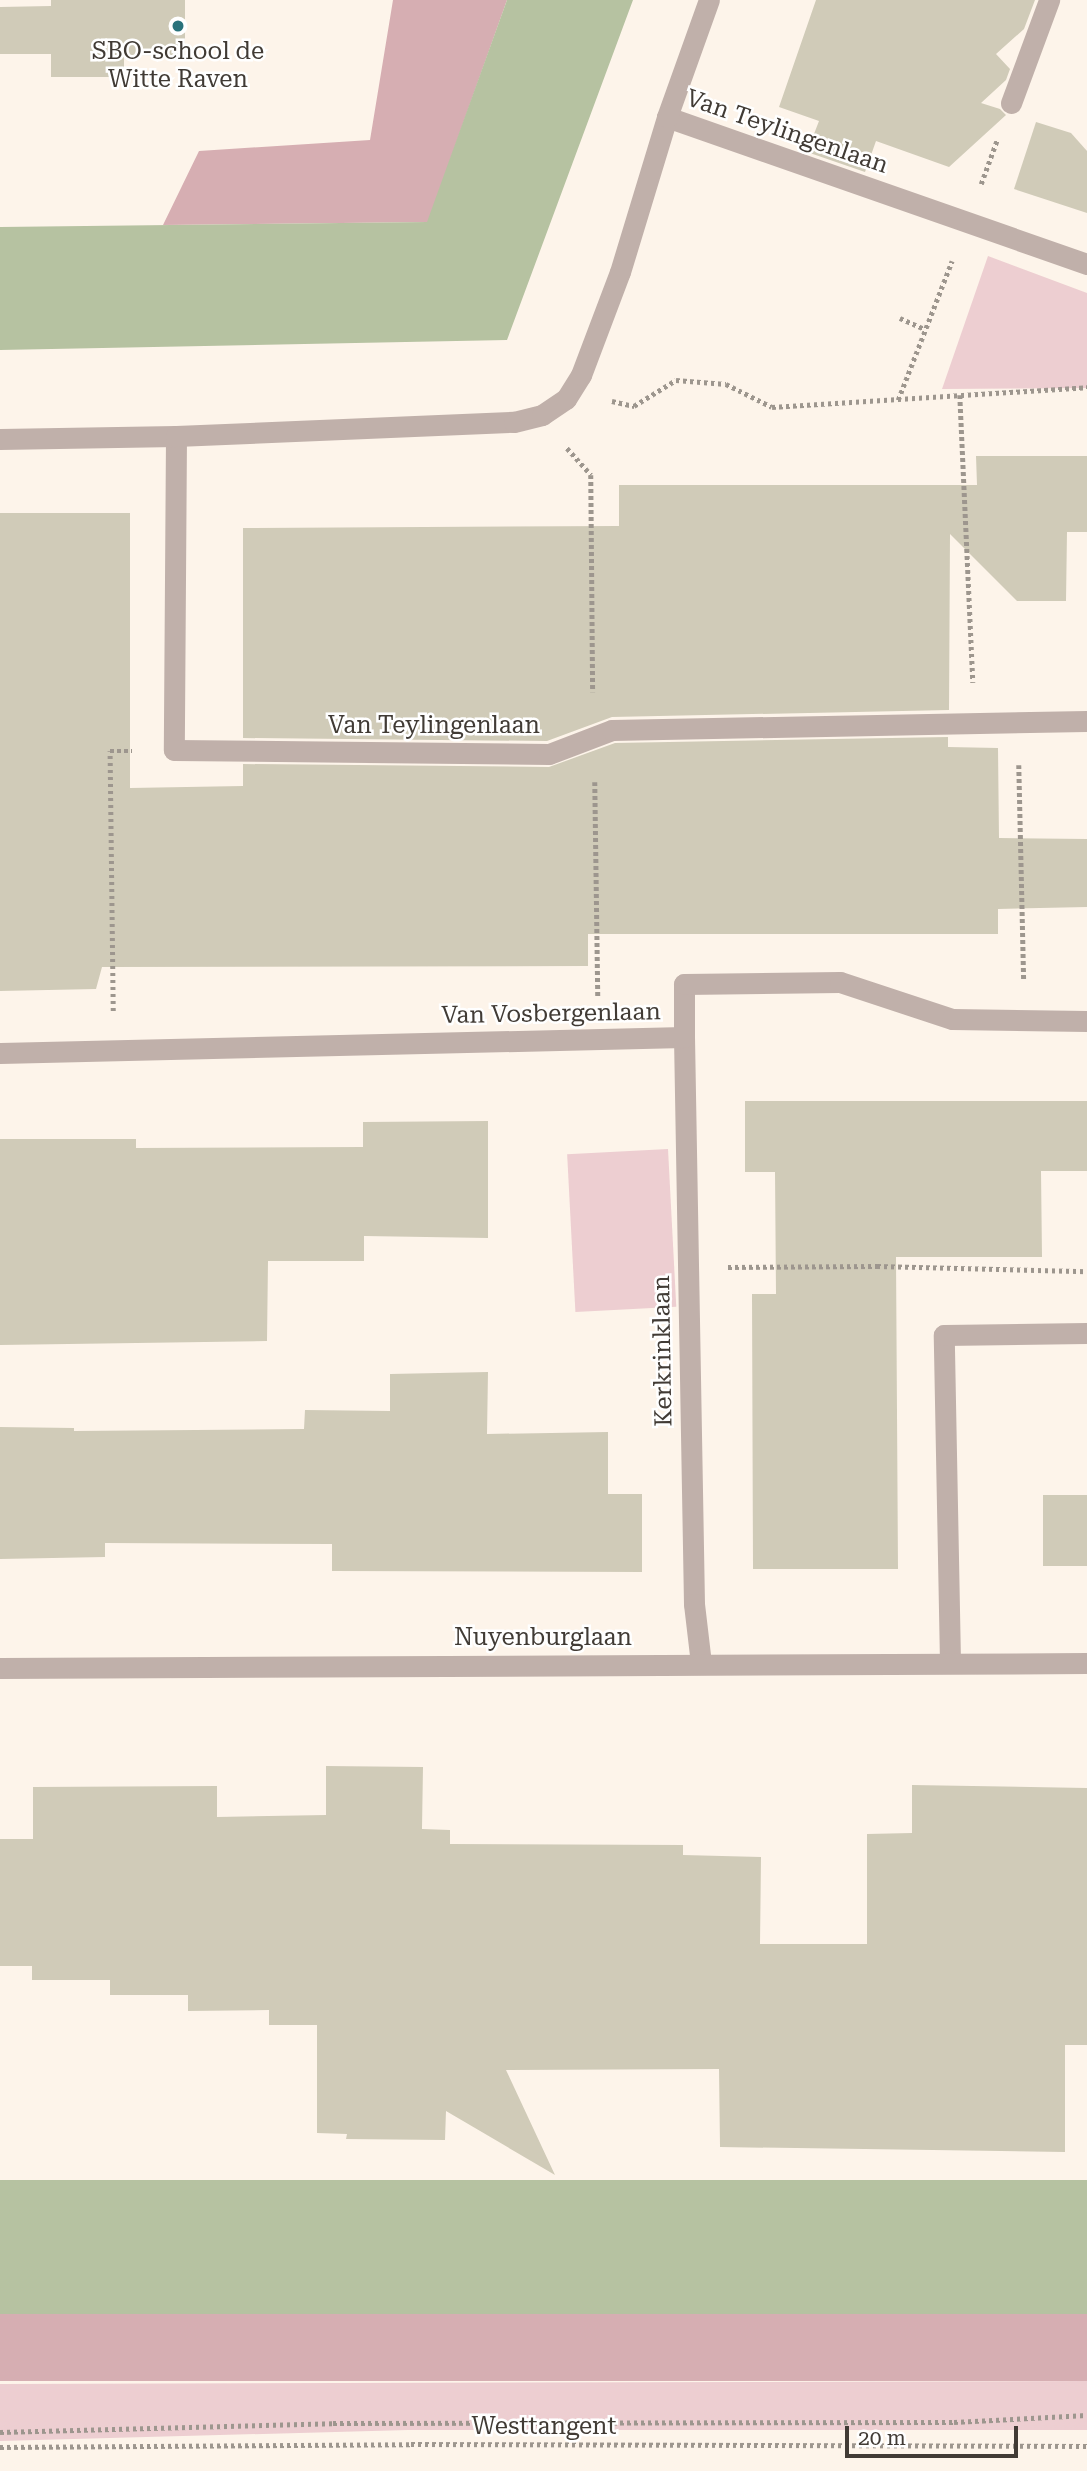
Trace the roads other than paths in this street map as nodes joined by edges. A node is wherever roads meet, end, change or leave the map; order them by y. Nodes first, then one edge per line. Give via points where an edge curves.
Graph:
1 (709, 0) edge
2 (1049, 0) edge
3 (1011, 103) road end
4 (667, 117) junction
5 (1087, 264) edge
6 (176, 436) junction
7 (0, 439) edge
8 (1087, 721) edge
9 (1087, 1021) edge
10 (684, 1037) junction
11 (0, 1053) edge
12 (1087, 1333) edge
13 (950, 1662) junction
14 (1087, 1663) edge
15 (701, 1664) junction
16 (0, 1668) edge

1 - 4 street
2 - 3 street
4 - 5 street, Van Teylingenlaan
4 - 6 street, Van Teylingenlaan via 620,272 581,376 570,394 542,415 514,422
6 - 7 street, Van Teylingenlaan
6 - 8 street, Van Teylingenlaan via 174,750 550,754 612,730
9 - 10 street, Van Vosbergenlaan via 952,1019 840,982 684,984
10 - 11 street, Van Vosbergenlaan
10 - 15 street, Kerkrinklaan via 695,1604
12 - 13 street via 944,1335
13 - 14 street, Nuyenburglaan
13 - 15 street, Nuyenburglaan
15 - 16 street, Nuyenburglaan

